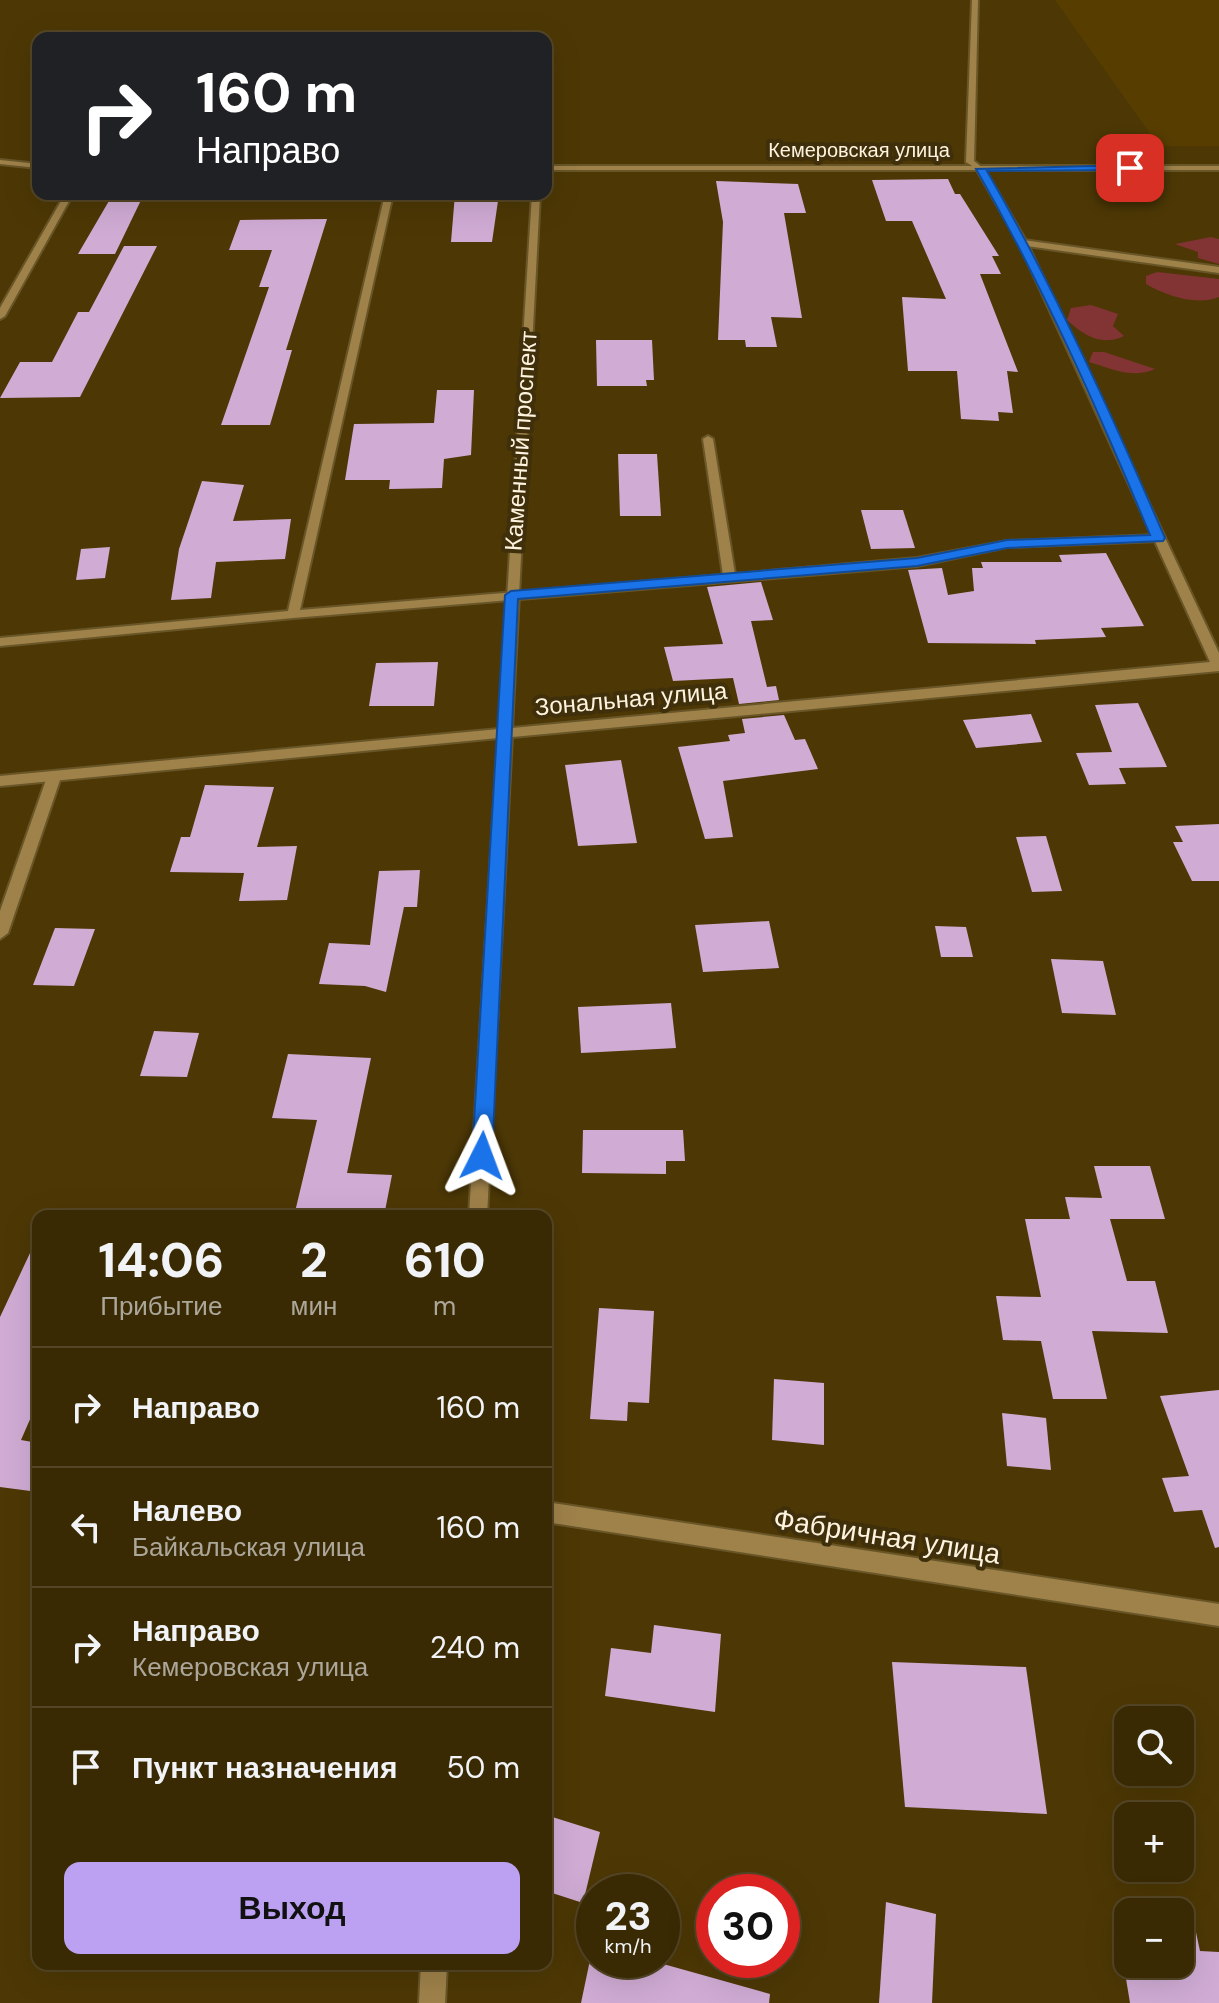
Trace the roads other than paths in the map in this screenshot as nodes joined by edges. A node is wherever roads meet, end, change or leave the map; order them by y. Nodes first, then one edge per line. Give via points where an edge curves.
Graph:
1 (975, 0) edge
2 (0, 162) edge
3 (32, 165) edge
4 (552, 168) edge
5 (1219, 168) edge
6 (980, 169) junction
7 (66, 200) edge
8 (388, 200) edge
9 (536, 200) edge
10 (1023, 243) junction
11 (1219, 270) edge
12 (0, 316) edge
13 (708, 439) dead end
14 (1158, 538) junction
15 (730, 578) junction
16 (511, 595) junction
17 (293, 614) junction
18 (0, 642) edge
19 (1219, 666) edge
20 (504, 733) junction
21 (54, 777) junction
22 (0, 781) edge
23 (0, 933) edge
24 (478, 1210) edge
25 (552, 1513) edge
26 (1219, 1615) edge
27 (434, 1970) edge
28 (432, 2003) edge

1 - 6 street via 970,162
2 - 3 street
4 - 6 street, Кемеровская улица
5 - 6 street, Кемеровская улица
6 - 10 street
7 - 12 street
8 - 17 street
9 - 16 street, Каменный проспект
10 - 11 street
10 - 14 street
13 - 15 street
14 - 15 street via 1007,544 917,562
14 - 19 street
15 - 16 street
16 - 17 street
16 - 20 street, Каменный проспект
17 - 18 street
19 - 20 street, Зональная улица
20 - 21 street, Зональная улица
20 - 24 street, Каменный проспект
21 - 22 street, Зональная улица
21 - 23 street
25 - 26 street, Фабричная улица
27 - 28 street

